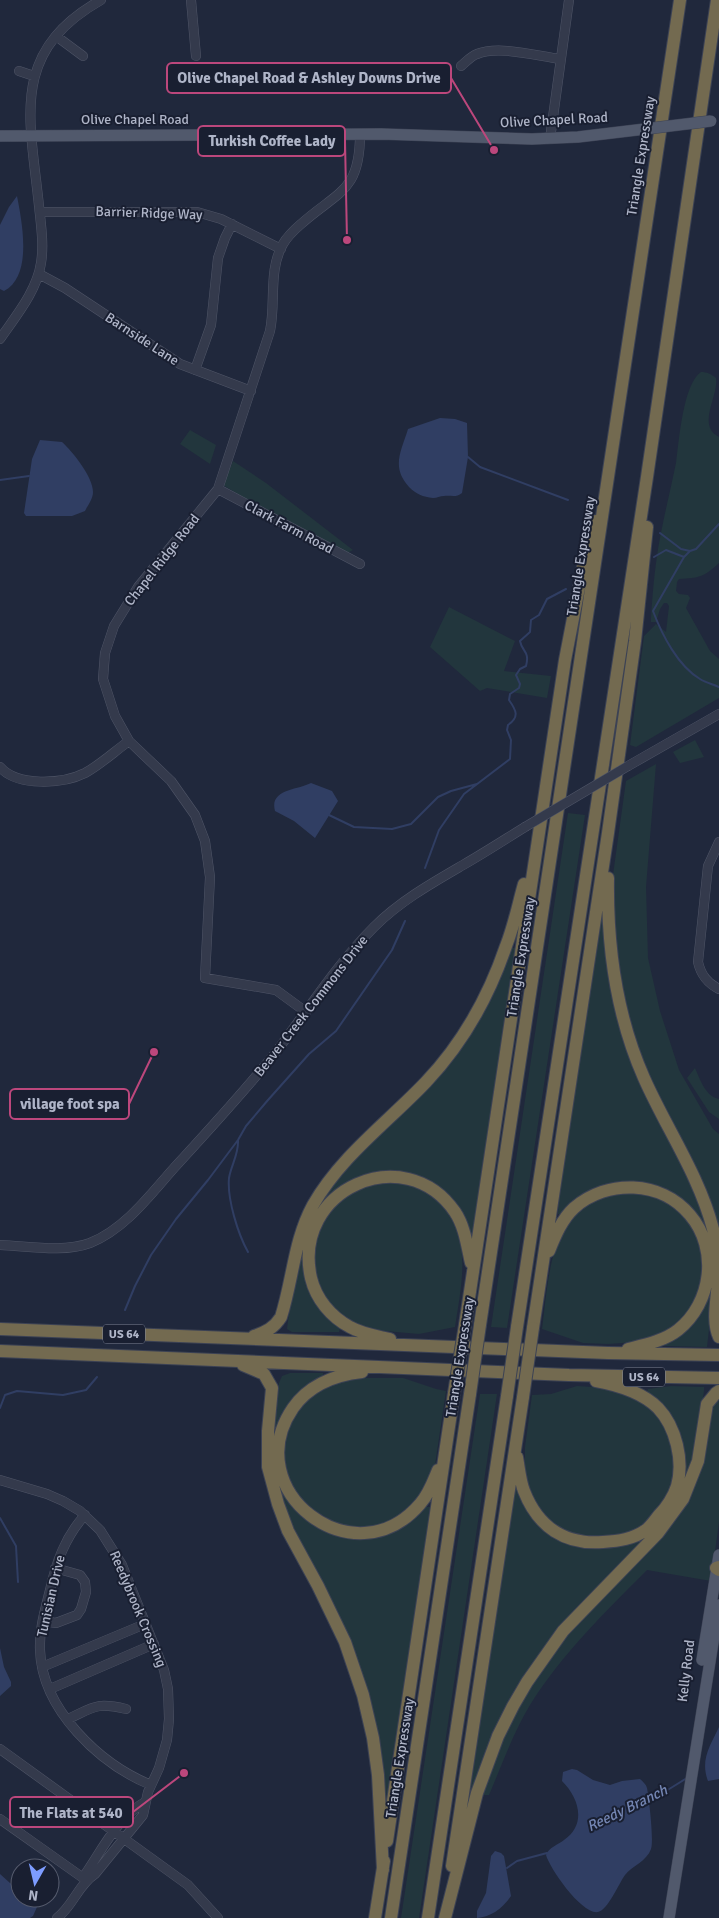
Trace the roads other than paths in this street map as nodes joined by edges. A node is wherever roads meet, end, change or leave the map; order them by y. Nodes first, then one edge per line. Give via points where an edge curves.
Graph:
1 (101, 0) edge
2 (191, 0) edge
3 (569, 0) edge
4 (680, 0) edge
5 (717, 0) edge
6 (56, 36) junction
7 (83, 56) dead end
8 (196, 56) dead end
9 (560, 59) junction
10 (461, 66) dead end
11 (19, 71) dead end
12 (34, 76) junction
13 (715, 121) edge
14 (360, 134) junction
15 (0, 136) edge
16 (32, 136) junction
17 (550, 139) junction
18 (40, 212) junction
19 (232, 224) junction
20 (281, 249) junction
21 (39, 274) junction
22 (0, 339) edge
23 (196, 370) junction
24 (251, 391) junction
25 (647, 477) junction
26 (218, 489) junction
27 (605, 496) junction
28 (360, 564) dead end
29 (719, 714) edge
30 (129, 741) junction
31 (0, 767) edge
32 (608, 834) junction
33 (719, 842) edge
34 (536, 848) junction
35 (719, 989) edge
36 (306, 1012) junction
37 (0, 1245) edge
38 (542, 1269) junction
39 (473, 1272) junction
40 (0, 1328) edge
41 (719, 1337) edge
42 (248, 1338) junction
43 (414, 1346) junction
44 (0, 1351) edge
45 (608, 1353) junction
46 (719, 1355) edge
47 (229, 1361) junction
48 (396, 1368) junction
49 (569, 1375) junction
50 (719, 1378) edge
51 (719, 1391) edge
52 (515, 1445) junction
53 (445, 1457) junction
54 (2, 1481) edge
55 (85, 1516) junction
56 (719, 1555) edge
57 (55, 1568) junction
58 (718, 1568) edge
59 (719, 1605) edge
60 (43, 1621) junction
61 (145, 1624) junction
62 (154, 1644) junction
63 (42, 1667) junction
64 (50, 1689) junction
65 (126, 1709) dead end
66 (68, 1719) junction
67 (0, 1748) edge
68 (151, 1785) junction
69 (688, 1791) junction
70 (145, 1802) junction
71 (0, 1819) edge
72 (115, 1831) junction
73 (125, 1839) junction
74 (383, 1870) junction
75 (86, 1880) junction
76 (63, 1916) edge
77 (218, 1918) edge
78 (375, 1918) edge
79 (391, 1918) edge
80 (428, 1918) edge
81 (445, 1918) edge
82 (669, 1918) edge

1 - 6 street via 83,10
2 - 8 street
3 - 9 street
4 - 27 highway, Triangle Expressway
5 - 25 highway
6 - 7 street
6 - 12 street
9 - 10 street via 493,51 476,54
9 - 17 street
11 - 12 street
12 - 16 street via 30,105
13 - 17 main road, Olive Chapel Road, bridge
14 - 16 main road, Olive Chapel Road
14 - 17 main road, Olive Chapel Road
14 - 20 street, Chapel Ridge Road via 358,164 350,182 295,230
15 - 16 main road, Olive Chapel Road
16 - 18 street
18 - 19 street, Barrier Ridge Way via 190,212 210,215
18 - 21 street via 42,250
19 - 20 street, Barrier Ridge Way
19 - 23 street via 218,258 211,325
20 - 24 street, Chapel Ridge Road via 274,271 274,309 270,331
21 - 22 street via 28,298
21 - 23 street, Barnside Lane via 180,364
23 - 24 street, Barnside Lane
24 - 26 street, Chapel Ridge Road
25 - 32 highway via 650,497 635,641
25 - 80 highway, bridge
26 - 28 street, Clark Farm Road
26 - 30 street, Chapel Ridge Road via 138,587 110,635 103,679 115,716
27 - 34 highway via 587,546 577,592
27 - 79 highway, Triangle Expressway, bridge
29 - 36 street, Beaver Creek Commons Drive, bridge via 524,827 389,913 359,943
30 - 31 street via 85,773 60,781 15,778
30 - 36 street, Chapel Ridge Road via 171,780 195,815 205,842 210,878 205,978 276,990
32 - 38 highway
32 - 41 highway via 608,929 613,972 629,1039 644,1078 701,1194 714,1229 718,1275 716,1331
33 - 35 street via 708,866 698,962 706,981
34 - 39 highway
34 - 42 highway via 506,946 474,1017 426,1082 328,1182 313,1206 296,1246 281,1317 267,1332
36 - 37 street, Beaver Creek Commons Drive via 257,1076 114,1230 78,1246
38 - 45 highway via 566,1218 594,1195 609,1189 639,1187 657,1191 690,1214 703,1237 709,1264 708,1282 700,1302 677,1331 650,1343
38 - 52 highway, bridge
39 - 43 highway via 466,1239 455,1212 444,1199 420,1184 396,1177 364,1181 350,1186 325,1208 315,1225 308,1256 313,1285 322,1303 334,1317 351,1328
39 - 53 highway, bridge
40 - 42 highway, US 64
42 - 43 highway, US 64
43 - 45 highway, US 64
44 - 47 highway, US 64
45 - 46 highway, US 64
47 - 48 highway, US 64
47 - 74 highway via 264,1374 272,1388 268,1467 288,1531 345,1642 363,1695 378,1775
48 - 49 highway, US 64
48 - 53 highway via 352,1373 325,1381 296,1404 288,1415 279,1451 281,1472 291,1496 301,1509 322,1525 360,1534 387,1529 413,1512 430,1490
49 - 50 highway, US 64
49 - 52 highway via 631,1390 657,1408 668,1422 676,1439 679,1461 677,1486 664,1510 647,1529 624,1540 592,1543 570,1539 548,1527 535,1512 524,1491
51 - 81 highway via 707,1404 698,1461 682,1499 658,1533 563,1631 513,1706 477,1793
52 - 81 highway
53 - 74 highway
54 - 55 street, Reedybrook Crossing via 56,1498
55 - 57 street, Tunisian Drive via 68,1537
55 - 61 street, Reedybrook Crossing via 112,1546
56 - 58 main road, Kelly Road
57 - 60 street, Tunisian Drive
57 - 60 street via 80,1575 86,1582 86,1592 77,1615 56,1623
58 - 69 main road, Kelly Road via 705,1638
59 - 69 main road, Kelly Road
60 - 63 street, Tunisian Drive via 40,1641
61 - 62 street, Reedybrook Crossing
61 - 63 street
62 - 64 street
62 - 68 street, Reedybrook Crossing via 164,1670 169,1712 164,1753
63 - 64 street, Tunisian Drive
64 - 66 street, Tunisian Drive
65 - 66 street via 100,1705
66 - 68 street, Tunisian Drive via 95,1751 124,1772
67 - 72 street
68 - 70 street, Reedybrook Crossing
69 - 82 main road, Kelly Road
70 - 72 street via 134,1808
70 - 73 street, Reedybrook Crossing via 143,1815
71 - 75 street
72 - 73 street
72 - 75 street via 86,1873
73 - 75 street, Reedybrook Crossing
73 - 77 street via 188,1886
74 - 78 highway
75 - 76 street

